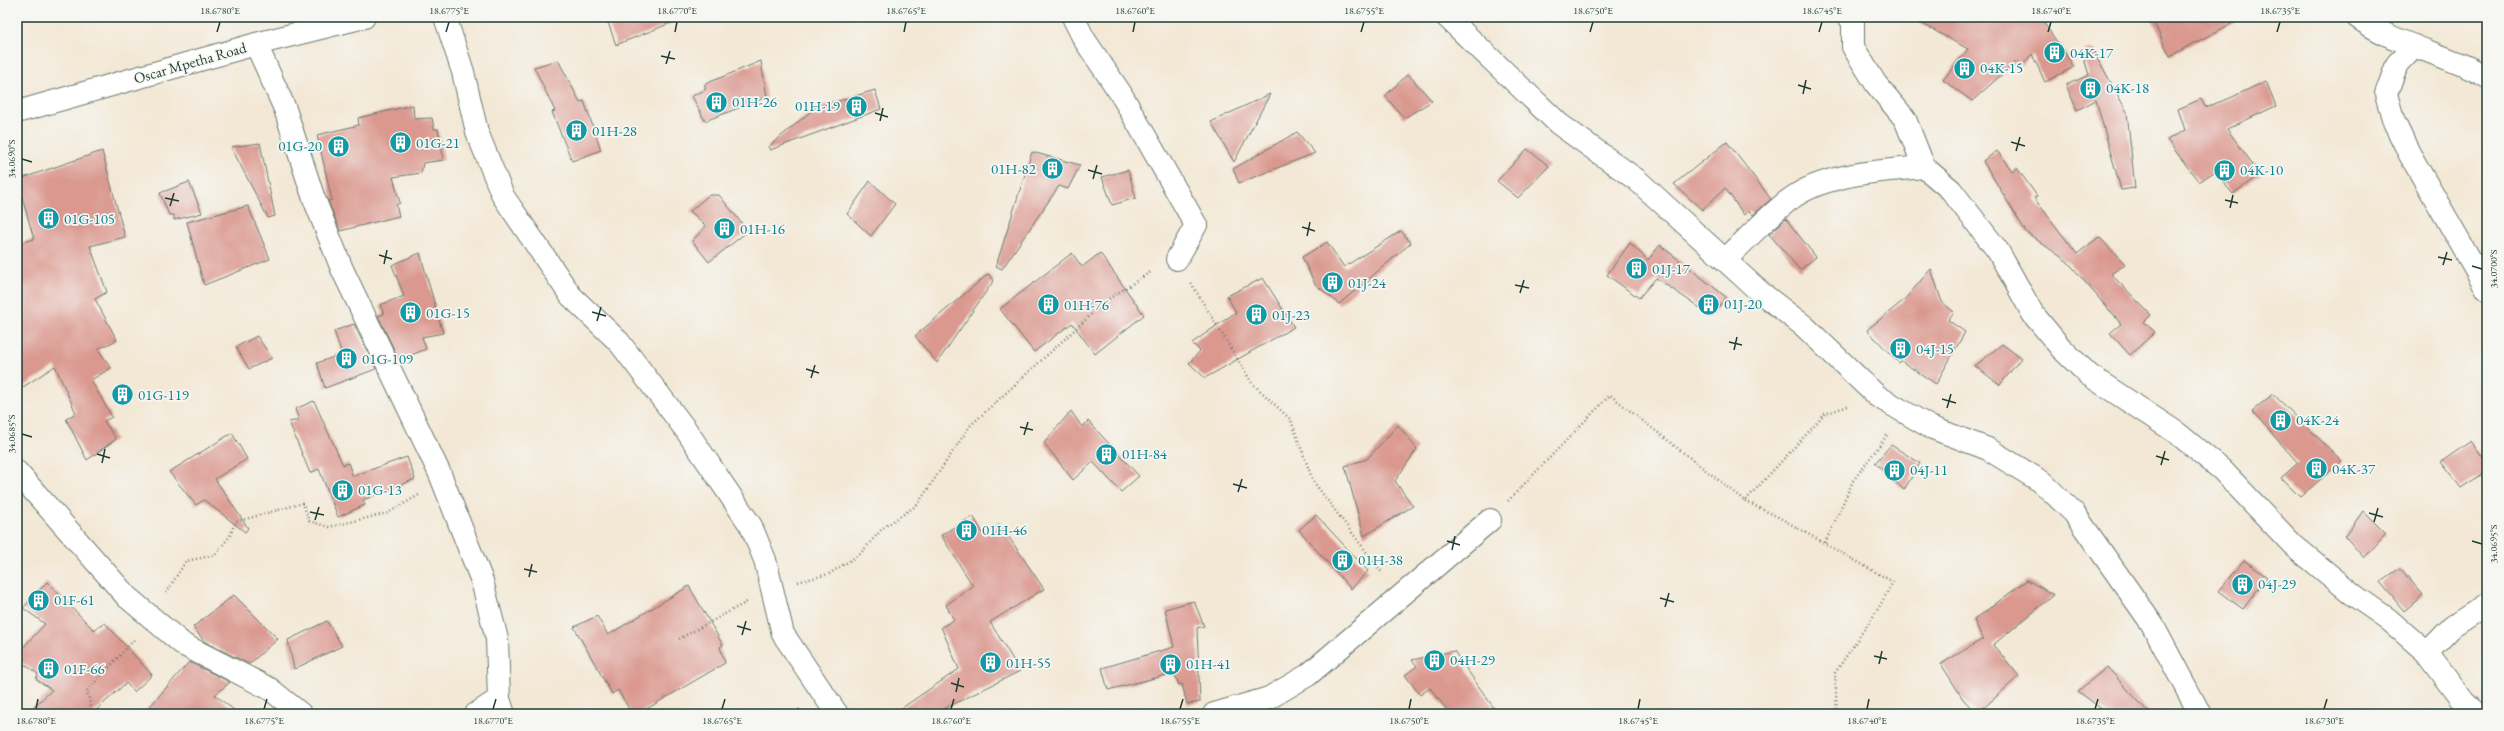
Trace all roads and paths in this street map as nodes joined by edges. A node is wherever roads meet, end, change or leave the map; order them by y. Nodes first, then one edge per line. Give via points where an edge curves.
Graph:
1 (364, 17) edge
2 (445, 17) edge
3 (1073, 17) edge
4 (1448, 17) edge
5 (1850, 17) edge
6 (2357, 17) edge
7 (256, 44) junction
8 (2414, 46) junction
9 (2487, 77) edge
10 (17, 112) edge
11 (1924, 167) junction
12 (1177, 259) junction
13 (1724, 260) junction
14 (2487, 289) edge
15 (1877, 396) junction
16 (1901, 410) junction
17 (17, 472) edge
18 (440, 474) junction
19 (1745, 501) junction
20 (1490, 520) joint
21 (1825, 544) junction
22 (770, 589) junction
23 (1400, 598) junction
24 (2487, 604) edge
25 (153, 619) junction
26 (679, 638) dead end
27 (2427, 653) junction
28 (501, 707) edge
29 (93, 714) edge
30 (300, 714) edge
31 (476, 714) edge
32 (837, 714) edge
33 (1214, 714) edge
34 (1837, 714) edge
35 (2200, 714) edge
36 (2477, 714) edge

1 - 7 street, Oscar Mpetha Road
2 - 22 street via 463,72 477,132 503,196 571,296 619,342 686,430 752,526 765,560
3 - 12 street via 1084,39 1121,94 1196,225
4 - 13 street via 1559,124 1638,180
5 - 11 street via 1853,22 1854,47 1876,84 1905,120
6 - 8 street via 2370,27
7 - 10 street, Oscar Mpetha Road
7 - 18 street via 285,109 313,196 342,269
8 - 9 street via 2463,63
8 - 14 street via 2397,64 2386,94 2394,122
11 - 13 street via 1863,172 1820,184 1790,199
11 - 27 street via 1951,190 1998,251 2033,314 2061,348 2089,375 2177,433 2222,470 2293,545
12 - 22 path via 1160,266 1108,300 970,426 917,505 883,528 860,554 829,574
12 - 23 path via 1252,383 1291,420 1314,481
13 - 15 street via 1804,326
15 - 16 street
15 - 19 path via 1825,414
16 - 21 path via 1887,435 1853,481
16 - 35 street via 1930,427 1988,449 2042,482 2074,513 2152,624
17 - 25 street via 127,597
18 - 25 path via 425,491 388,513 329,527 309,521 303,503 235,522 230,536 215,556 186,561 162,599
18 - 28 street via 482,581 497,639
19 - 20 path via 1610,395
19 - 21 path
20 - 23 street
21 - 34 path via 1893,582 1835,673
22 - 26 path
22 - 32 street via 783,634
23 - 33 street via 1308,676 1269,698
24 - 27 street via 2452,627
25 - 29 path via 87,691
25 - 30 street via 184,646 270,689
27 - 36 street via 2464,702
28 - 31 street

